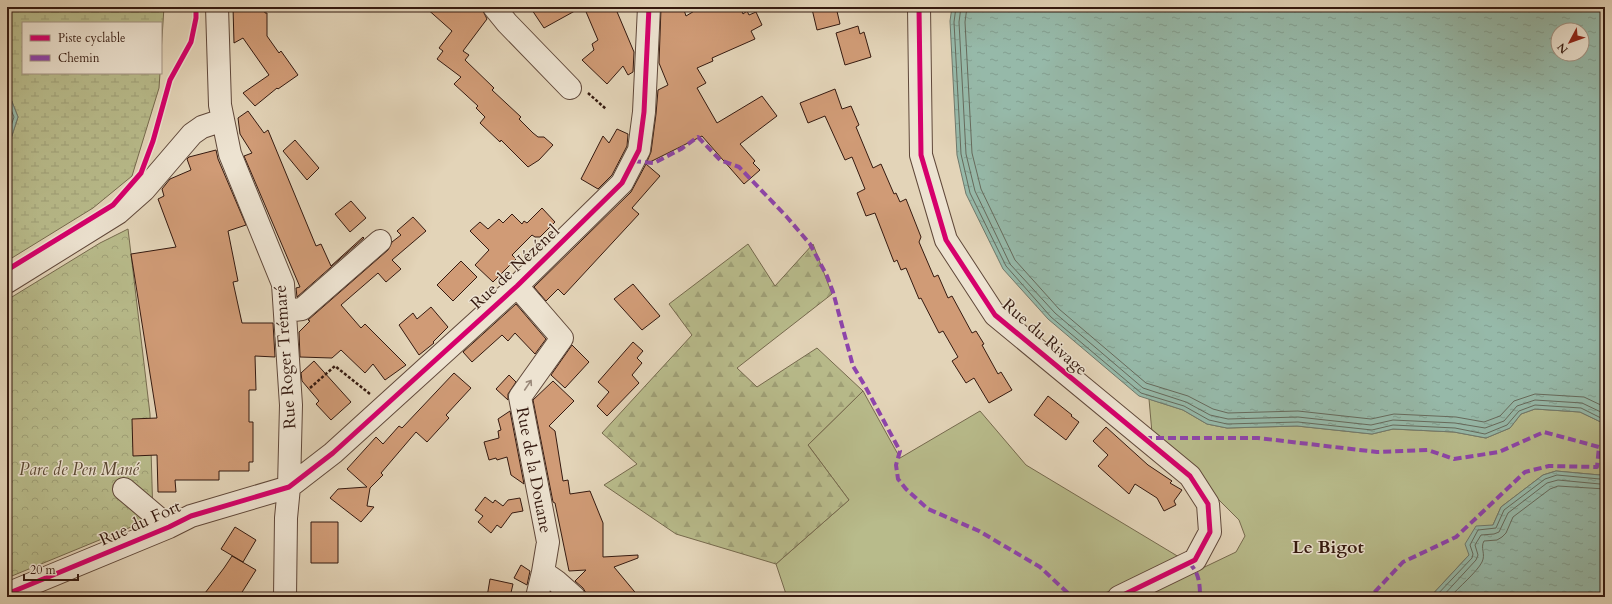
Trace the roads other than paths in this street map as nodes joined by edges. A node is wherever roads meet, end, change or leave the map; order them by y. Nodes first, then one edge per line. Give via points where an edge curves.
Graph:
1 (217, 7) edge
2 (494, 7) edge
3 (650, 7) edge
4 (919, 7) edge
5 (570, 88) dead end
6 (223, 120) junction
7 (380, 241) dead end
8 (7, 282) edge
9 (517, 286) junction
10 (285, 311) junction
11 (289, 487) junction
12 (124, 489) dead end
13 (169, 527) junction
14 (543, 572) junction
15 (7, 594) edge
16 (286, 597) edge
17 (537, 597) edge
18 (574, 597) edge
19 (1119, 597) edge

1 - 6 street, Rue Roger Trémaré via 220,105
2 - 5 street
3 - 9 street, Rue de Nézénel via 644,112 639,150 622,183
4 - 19 street, Rue du Rivage via 921,155 946,240 995,315 1190,476 1208,504 1210,532 1194,560
6 - 8 street via 202,127 192,134 144,190 118,213
6 - 10 street, Rue Roger Trémaré via 230,154 283,284
7 - 10 street via 302,310
9 - 11 street, Rue de Nézénel via 333,453
14 -> 9 street, Rue de la Douane via 548,542 520,397 562,338
10 - 11 street, Rue Roger Trémaré via 291,405
11 - 13 street, Rue du Fort via 191,516
11 - 16 street, Rue Roger Trémaré via 286,518
12 - 13 street
13 - 15 street, Rue du Fort
14 - 17 street
14 - 18 street

